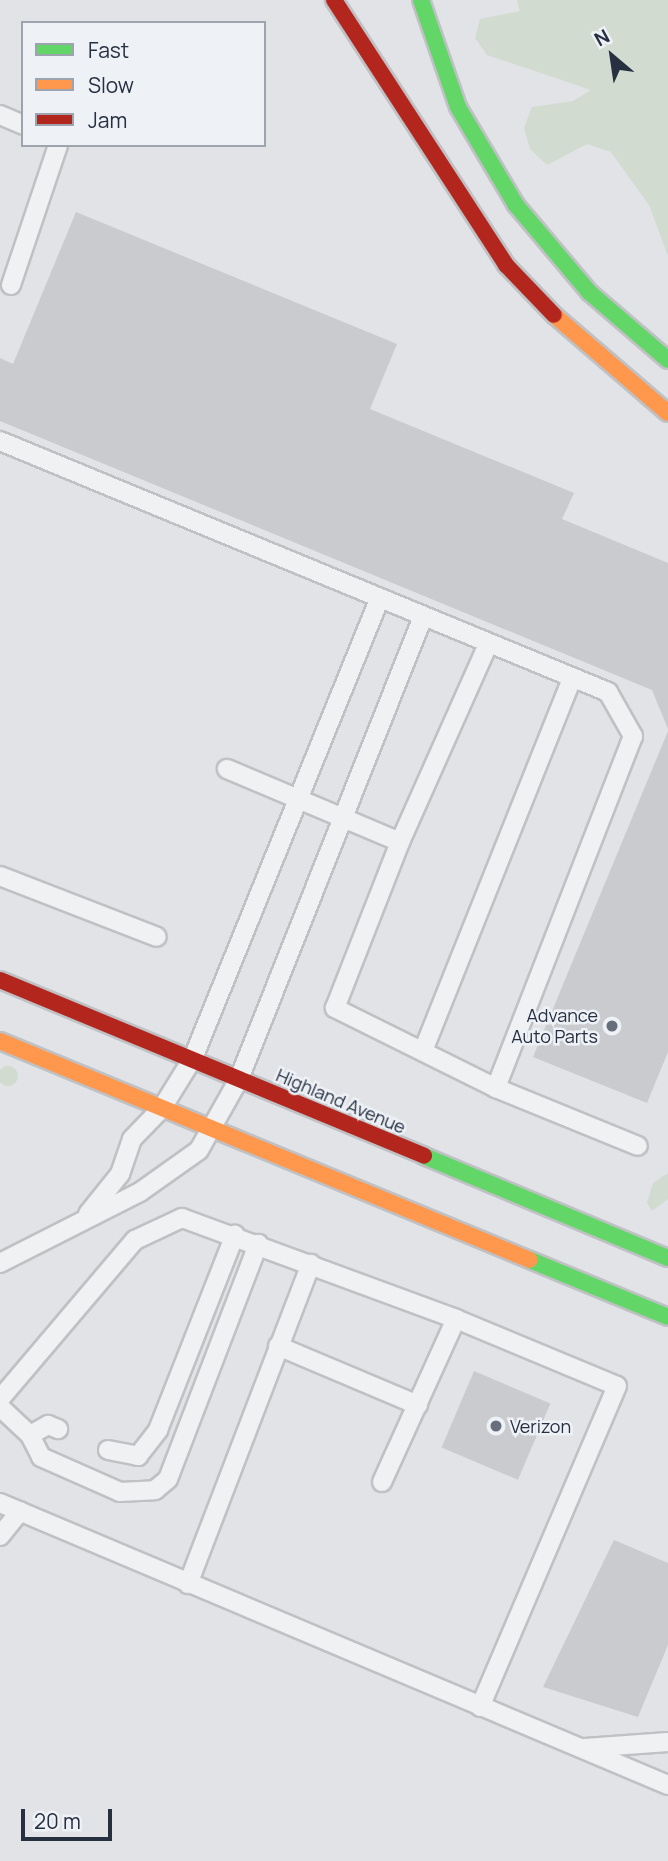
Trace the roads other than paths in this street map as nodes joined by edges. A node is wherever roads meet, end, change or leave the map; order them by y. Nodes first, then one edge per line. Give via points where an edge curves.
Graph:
1 (334, 0) edge
2 (421, 0) edge
3 (0, 115) edge
4 (21, 124) edge
5 (57, 147) edge
6 (11, 285) dead end
7 (668, 360) edge
8 (668, 413) edge
9 (0, 441) edge
10 (379, 599) junction
11 (422, 618) junction
12 (488, 644) junction
13 (572, 678) junction
14 (227, 769) dead end
15 (299, 801) junction
16 (339, 817) junction
17 (400, 842) junction
18 (0, 876) edge
19 (157, 937) dead end
20 (0, 980) edge
21 (0, 1041) edge
22 (423, 1051) junction
23 (193, 1058) junction
24 (239, 1079) junction
25 (496, 1088) junction
26 (162, 1108) junction
27 (212, 1128) junction
28 (638, 1146) dead end
29 (86, 1217) junction
30 (234, 1235) junction
31 (258, 1244) junction
32 (668, 1258) edge
33 (0, 1264) edge
34 (311, 1264) junction
35 (668, 1317) edge
36 (456, 1318) junction
37 (278, 1346) junction
38 (0, 1399) edge
39 (418, 1405) junction
40 (0, 1407) edge
41 (58, 1429) dead end
42 (30, 1436) junction
43 (108, 1450) dead end
44 (382, 1482) dead end
45 (0, 1503) edge
46 (20, 1511) junction
47 (0, 1536) edge
48 (188, 1584) junction
49 (480, 1707) junction
50 (668, 1742) edge
51 (579, 1748) junction
52 (668, 1786) edge

1 - 8 main road via 506,265 584,346
2 - 7 main road via 458,107 516,205 589,292
3 - 4 lane
5 - 6 lane
9 - 10 lane
10 - 11 lane
10 - 15 lane
11 - 12 lane
11 - 16 lane
12 - 13 lane
12 - 17 lane
13 - 22 lane
13 - 25 lane via 608,692 633,736
14 - 15 lane
15 - 16 lane
15 - 23 lane
16 - 17 lane
16 - 24 lane
17 - 22 lane via 335,1008
18 - 19 lane
20 - 23 main road, Highland Avenue
21 - 26 main road
22 - 25 lane
23 - 24 main road, Highland Avenue
23 - 26 lane
24 - 27 lane
24 - 32 main road, Highland Avenue
25 - 28 lane
26 - 27 main road
26 - 29 lane via 132,1139 120,1174
27 - 29 lane via 191,1156 140,1192
27 - 35 main road
29 - 33 lane
30 - 31 lane
30 - 38 lane via 182,1218 149,1229 82,1298
30 - 43 lane via 158,1430 138,1456
31 - 34 lane
31 - 42 lane via 168,1479 155,1490 120,1492 41,1457
34 - 36 lane
34 - 37 lane
36 - 39 lane
36 - 49 lane via 617,1386
37 - 39 lane
37 - 48 lane
39 - 44 lane
40 - 42 lane
41 - 42 lane via 48,1425
45 - 46 lane
46 - 47 lane
46 - 48 lane
48 - 49 lane
49 - 51 lane
50 - 51 lane
51 - 52 lane

